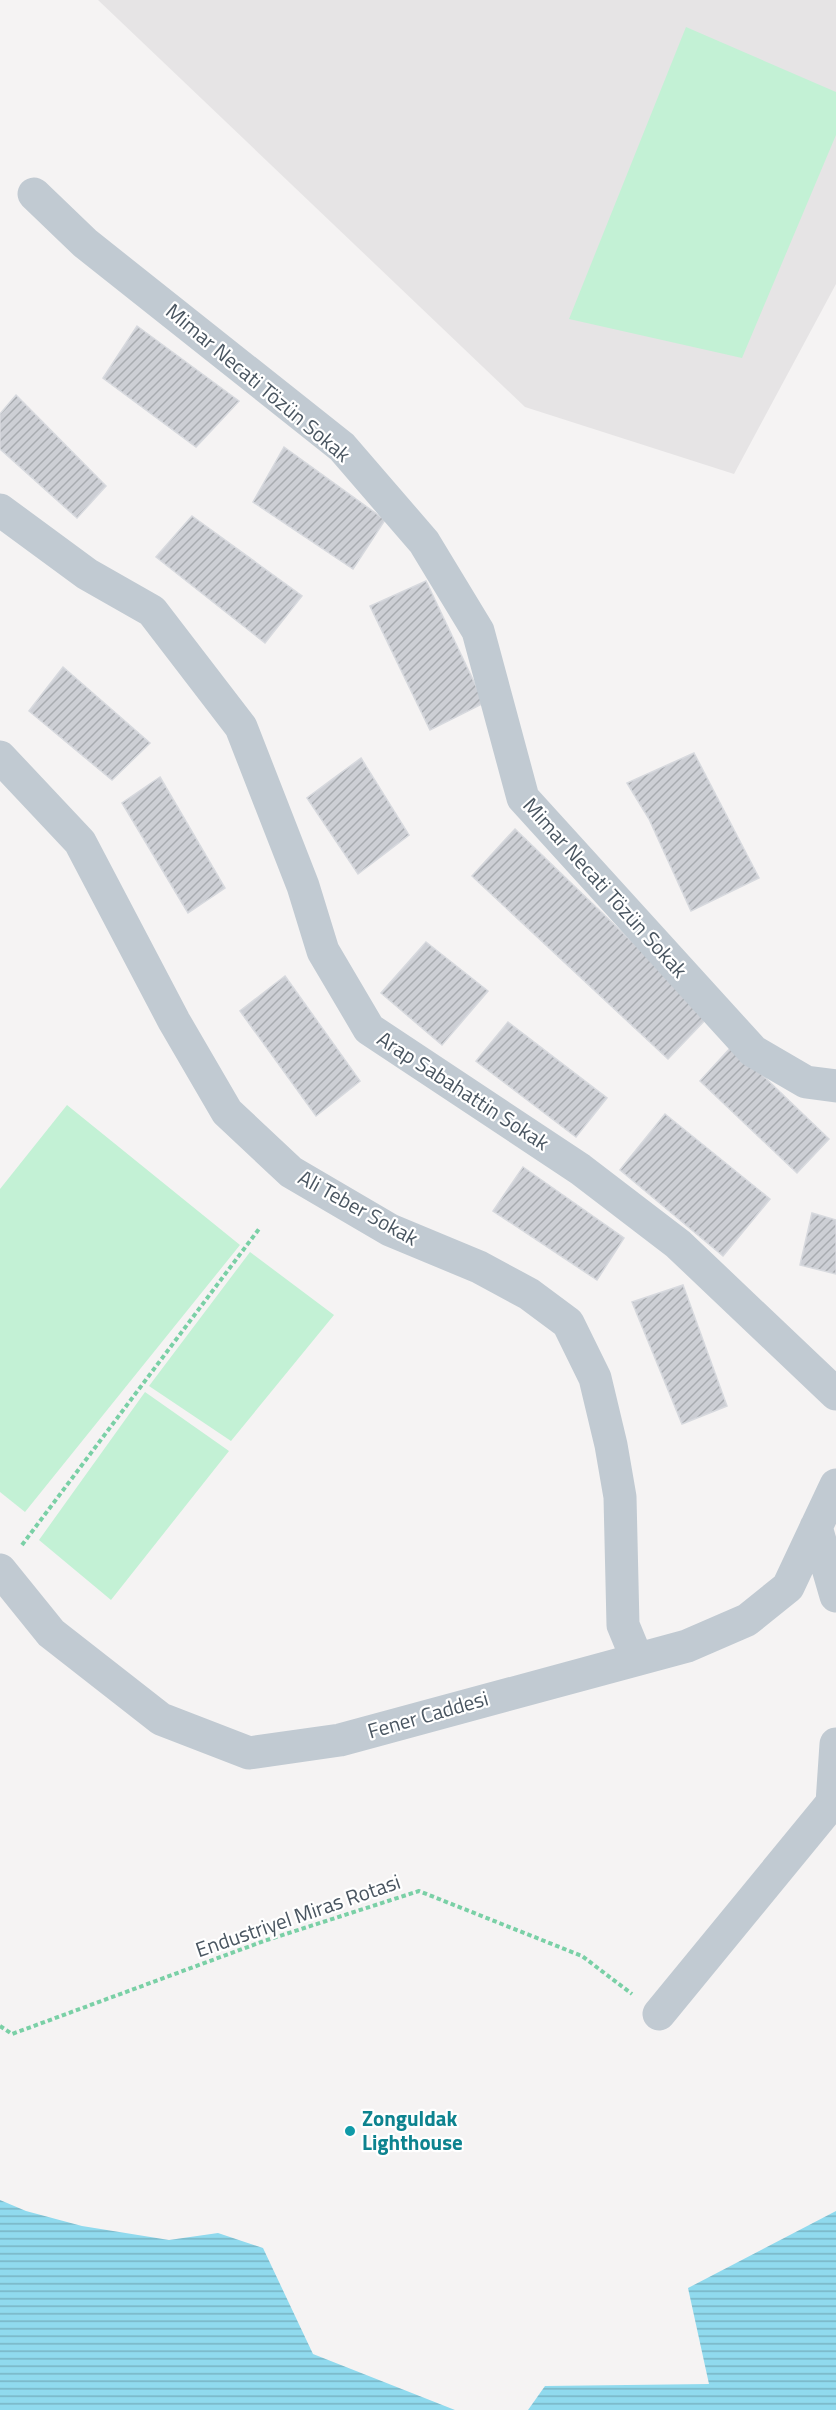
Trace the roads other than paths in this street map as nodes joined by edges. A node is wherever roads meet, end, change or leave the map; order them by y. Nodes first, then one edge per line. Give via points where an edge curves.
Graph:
1 (34, 194) dead end
2 (0, 510) edge
3 (0, 757) edge
4 (836, 1086) edge
5 (836, 1394) edge
6 (836, 1485) edge
7 (816, 1527) junction
8 (9, 1560) edge
9 (836, 1596) edge
10 (638, 1659) junction
11 (836, 1744) edge
12 (659, 2014) road end

1 - 4 street, Mimar Necati Tözün Sokak via 86,243 342,447 424,542 478,631 523,798 753,1051 806,1082
2 - 5 street, Arap Sabahattin Sokak via 87,574 152,611 241,728 303,886 323,951 369,1029 580,1169 678,1244
3 - 10 street, Ali Teber Sokak via 80,842 174,1021 227,1112 291,1172 390,1230 479,1266 529,1294 568,1323 595,1378 611,1445 620,1497 624,1625
6 - 7 street, Fener Caddesi
7 - 9 street
7 - 10 street, Fener Caddesi via 788,1587 747,1620 687,1646
8 - 10 street, Fener Caddesi via 51,1633 161,1719 249,1753 340,1740
11 - 12 street via 832,1803

